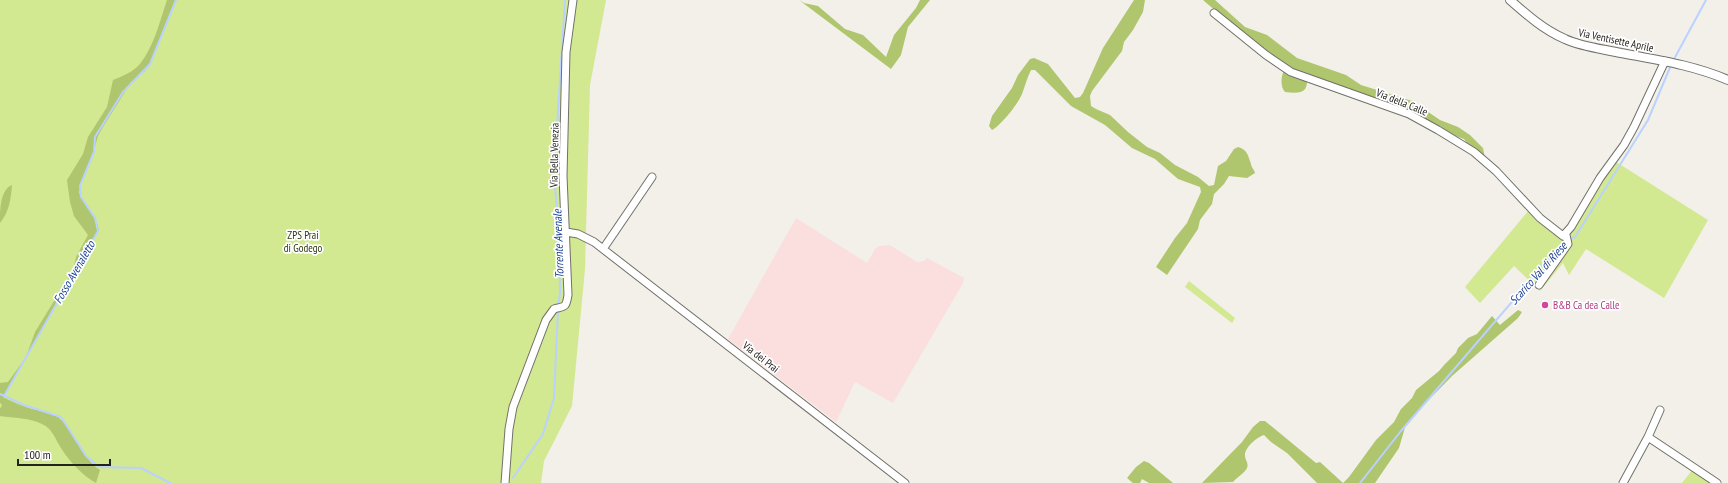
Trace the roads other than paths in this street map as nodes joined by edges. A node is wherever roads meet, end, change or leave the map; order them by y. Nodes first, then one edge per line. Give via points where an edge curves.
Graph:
1 (573, 0) edge
2 (1510, 0) edge
3 (1214, 13) dead end
4 (1670, 62) junction
5 (1728, 80) edge
6 (652, 177) dead end
7 (566, 232) junction
8 (1566, 235) junction
9 (603, 249) junction
10 (1539, 285) dead end
11 (1660, 410) dead end
12 (1648, 437) junction
13 (505, 483) edge
14 (905, 483) edge
15 (1623, 483) edge
16 (1717, 483) edge

1 - 7 street, Via Bella Venezia via 566,52 563,176
2 - 4 main road, Via Ventisette Aprile via 1533,19 1565,39 1595,48
3 - 8 street, Via della Calle via 1291,72 1409,114 1474,152 1496,171 1540,218 1563,236
4 - 5 main road, Via Ventisette Aprile
4 - 8 street via 1624,145 1600,178
6 - 9 street
7 - 9 street, Via dei Prai via 578,234
7 - 13 street, Via Bella Venezia via 567,302 549,314 514,402
8 - 10 street via 1568,244
9 - 14 street, Via dei Prai
11 - 12 street
12 - 15 street
12 - 16 street

